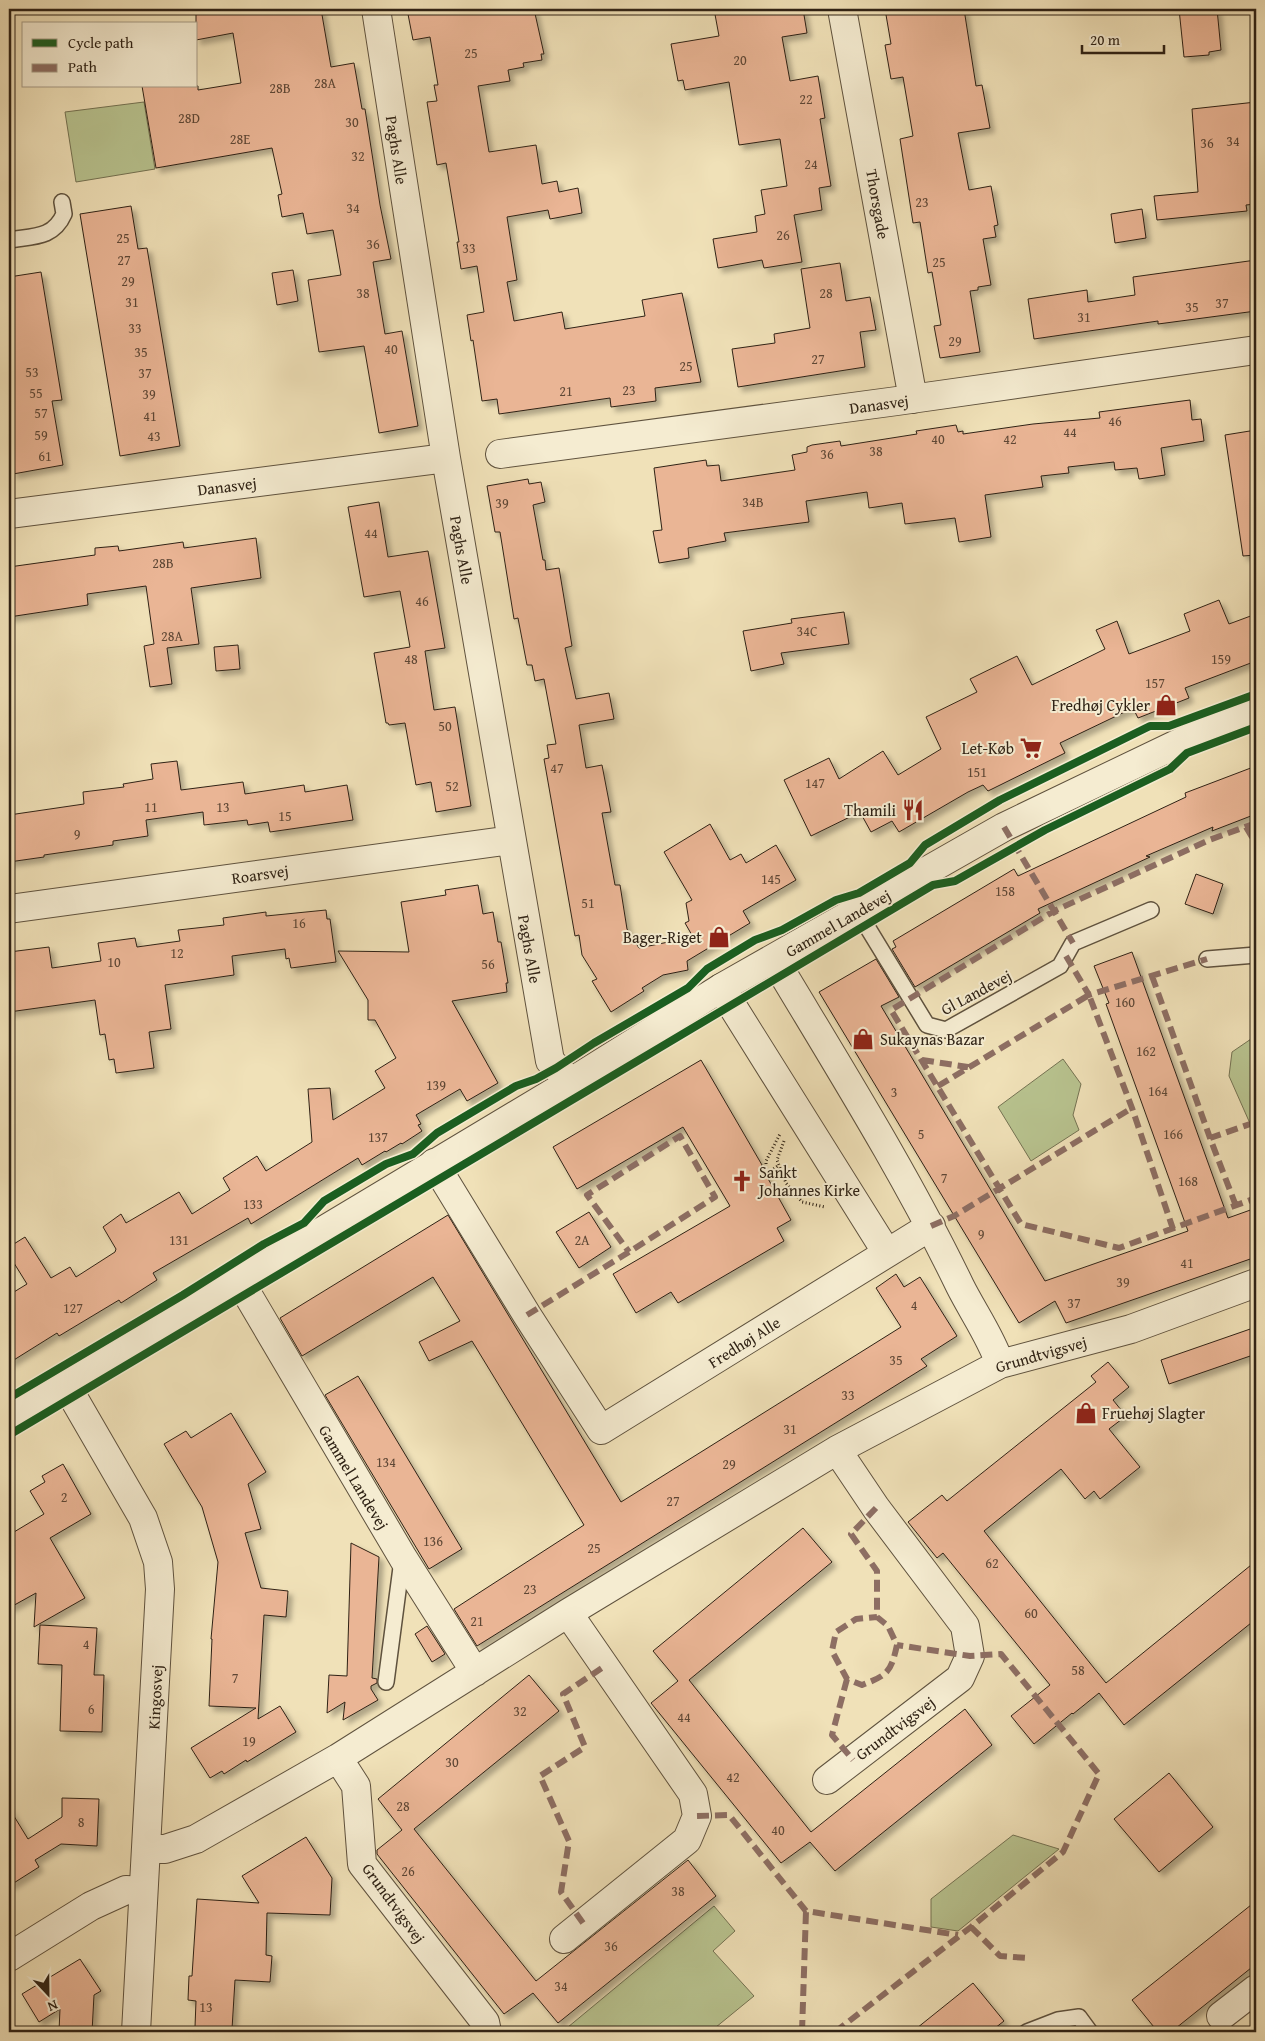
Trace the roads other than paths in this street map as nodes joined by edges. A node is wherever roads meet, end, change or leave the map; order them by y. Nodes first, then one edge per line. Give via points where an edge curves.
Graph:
1 (376, 9) edge
2 (842, 9) edge
3 (62, 202) dead end
4 (9, 240) edge
5 (1256, 350) edge
6 (913, 399) junction
7 (500, 454) dead end
8 (446, 458) junction
9 (9, 514) edge
10 (1256, 711) edge
11 (510, 840) junction
12 (9, 909) edge
13 (1152, 910) dead end
14 (853, 914) junction
15 (1256, 955) edge
16 (774, 959) junction
17 (1207, 959) dead end
18 (722, 988) junction
19 (571, 1082) junction
20 (434, 1163) junction
21 (931, 1226) junction
22 (888, 1253) junction
23 (238, 1280) junction
24 (1256, 1283) edge
25 (1000, 1364) junction
26 (66, 1385) junction
27 (9, 1419) edge
28 (837, 1450) junction
29 (403, 1558) junction
30 (568, 1613) junction
31 (475, 1672) junction
32 (386, 1682) dead end
33 (338, 1758) junction
34 (827, 1780) dead end
35 (146, 1849) junction
36 (143, 1891) junction
37 (564, 1938) dead end
38 (9, 1957) edge
39 (1256, 1989) edge
40 (1221, 2016) dead end
41 (136, 2032) edge
42 (487, 2032) edge
43 (1027, 2032) edge
44 (1090, 2032) edge

1 - 8 street, Paghs Alle
2 - 6 street, Thorsgade
3 - 4 lane via 64,214 55,229 48,234
5 - 6 street, Danasvej
6 - 7 street, Danasvej
8 - 9 street, Danasvej
8 - 11 street, Paghs Alle
10 - 14 street, Gammel Landevej via 1181,742 1004,827
11 - 12 street, Roarsvej
11 - 19 street, Paghs Alle via 550,1061
13 - 14 lane, Gl Landevej via 1073,943 1060,966 946,1030 927,1024 866,925
14 - 16 street, Gammel Landevej
15 - 17 lane
16 - 18 street, Gammel Landevej
16 - 21 street
18 - 19 street, Gammel Landevej
18 - 22 street
19 - 20 street, Gammel Landevej
20 - 22 street, Fredhøj Alle via 601,1430
20 - 23 street, Gammel Landevej
21 - 22 street, Fredhøj Alle
21 - 25 street
23 - 26 street, Gammel Landevej
23 - 29 street, Gammel Landevej
24 - 25 street, Grundtvigsvej via 1131,1328
25 - 28 street, Grundtvigsvej
26 - 27 street, Gammel Landevej
26 - 35 street, Kingosvej via 143,1518 158,1562 160,1589
28 - 30 street, Grundtvigsvej
28 - 34 street, Grundtvigsvej via 876,1508 965,1626 970,1656 960,1678
29 - 31 street, Gammel Landevej
29 - 32 lane
30 - 31 street, Grundtvigsvej
30 - 37 street via 693,1794 697,1816 687,1840
31 - 33 street, Grundtvigsvej
33 - 35 street, Grundtvigsvej via 196,1839 165,1849
33 - 42 street, Grundtvigsvej via 356,1786 362,1864 485,2022
35 - 36 street, Kingosvej
36 - 38 street via 126,1890 91,1906
36 - 41 street, Kingosvej
39 - 40 street
43 - 44 lane via 1058,2020 1079,2017

